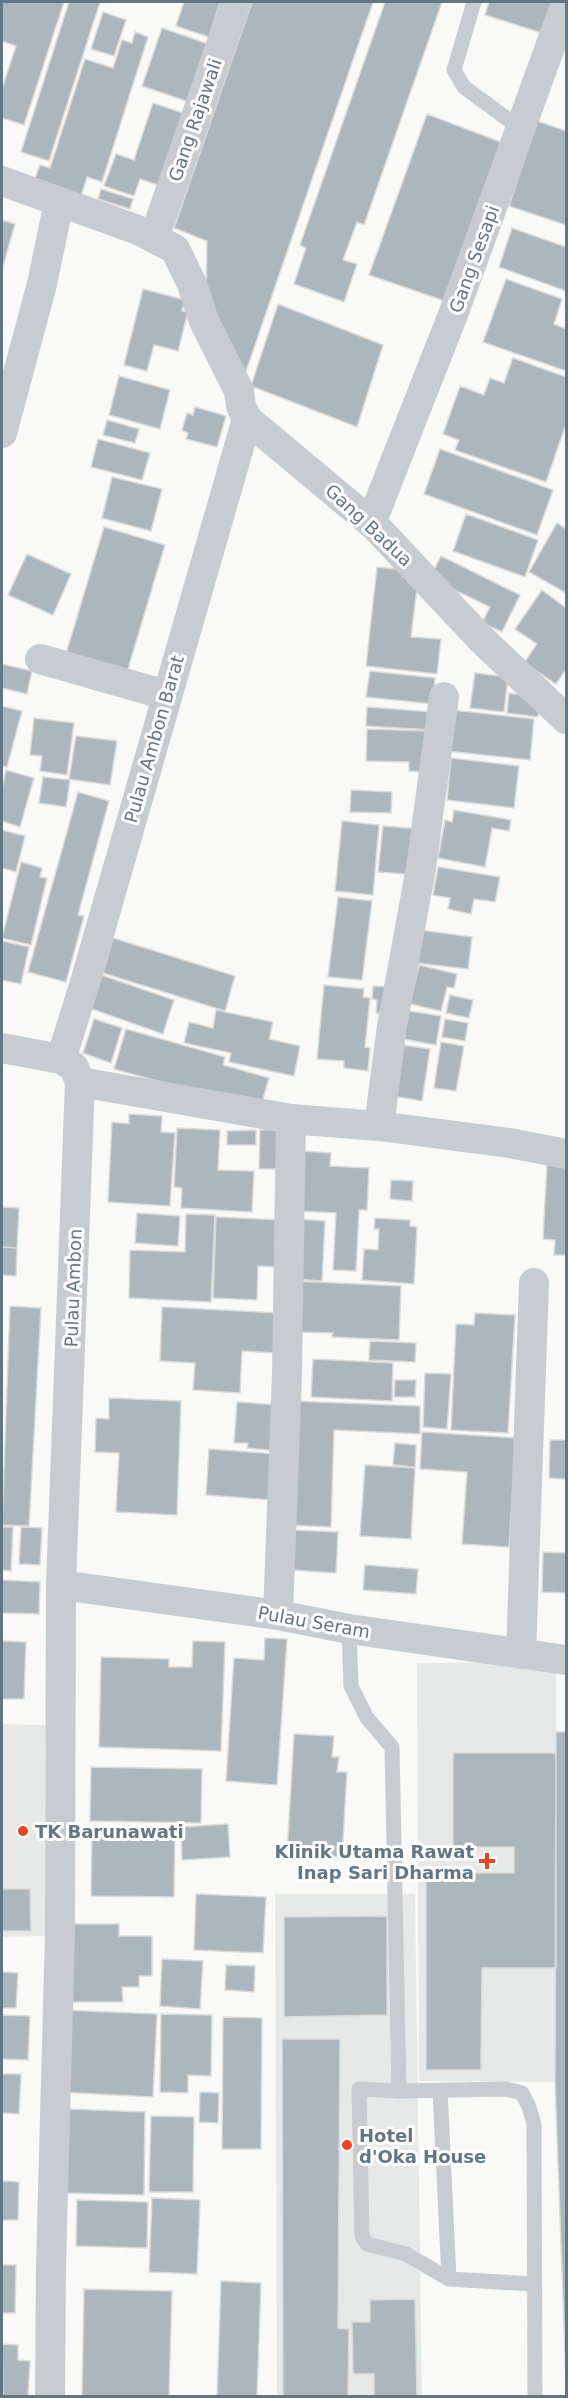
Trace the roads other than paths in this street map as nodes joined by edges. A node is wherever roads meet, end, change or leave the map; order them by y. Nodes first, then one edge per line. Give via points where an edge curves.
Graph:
1 (236, 2) edge
2 (474, 2) edge
3 (567, 3) edge
4 (521, 129) junction
5 (2, 181) edge
6 (59, 202) junction
7 (154, 238) junction
8 (247, 419) junction
9 (2, 434) edge
10 (375, 513) dead end
11 (40, 659) dead end
12 (166, 695) junction
13 (444, 698) dead end
14 (567, 719) edge
15 (2, 1048) edge
16 (61, 1059) junction
17 (80, 1082) junction
18 (291, 1119) junction
19 (379, 1126) junction
20 (567, 1154) edge
21 (534, 1283) dead end
22 (61, 1585) junction
23 (278, 1615) junction
24 (349, 1629) junction
25 (521, 1654) junction
26 (567, 1660) edge
27 (440, 2090) junction
28 (399, 2091) junction
29 (449, 2279) junction
30 (533, 2284) junction
31 (50, 2397) edge
32 (535, 2397) edge

1 - 7 street, Gang Rajawali
2 - 4 lane via 454,70 464,87
3 - 4 street, Gang Sesapi
4 - 10 street, Gang Sesapi
5 - 6 street
6 - 7 street
6 - 9 street via 42,285
7 - 8 street via 175,249 204,321 239,391
8 - 12 street, Pulau Ambon Barat
8 - 14 street, Gang Badua via 375,526 482,640
11 - 12 street
12 - 16 street, Pulau Ambon Barat
13 - 19 street
15 - 16 street
16 - 17 street via 74,1067
17 - 18 street
17 - 22 street, Pulau Ambon
18 - 19 street
18 - 23 street
19 - 20 street
21 - 25 street
22 - 23 street, Pulau Seram
22 - 31 street, Pulau Ambon via 60,1933
23 - 24 street, Pulau Seram
24 - 25 street, Pulau Seram
24 - 28 lane via 351,1686 367,1718 392,1747
25 - 26 street, Pulau Seram
27 - 28 lane
27 - 29 lane
27 - 30 lane via 506,2089 522,2093 529,2107 534,2124
28 - 29 lane via 359,2089 362,2236 367,2244 406,2254
29 - 30 lane
30 - 32 lane

